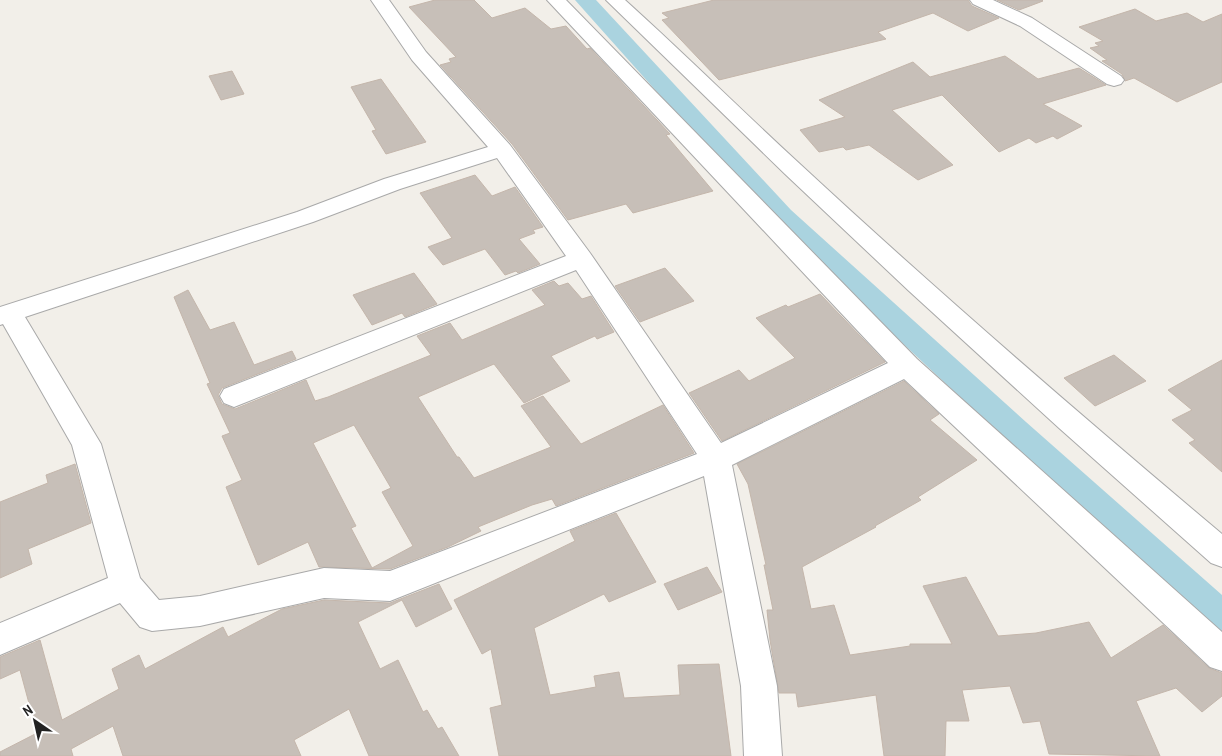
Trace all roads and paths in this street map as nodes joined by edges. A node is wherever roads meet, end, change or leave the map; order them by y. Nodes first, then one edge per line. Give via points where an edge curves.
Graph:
1 (380, 0) edge
2 (556, 0) edge
3 (615, 0) edge
4 (979, 0) edge
5 (1114, 80) dead end
6 (502, 150) junction
7 (581, 259) junction
8 (4, 314) edge
9 (907, 366) junction
10 (234, 396) dead end
11 (716, 459) junction
12 (1222, 553) edge
13 (126, 585) junction
14 (0, 639) edge
15 (1222, 655) edge
16 (763, 756) edge

1 - 6 street via 419,56
2 - 9 street
3 - 12 street via 817,192 1120,466
4 - 5 street via 1026,22
6 - 7 street
6 - 8 street
7 - 10 street
7 - 11 street
8 - 13 street via 86,444
9 - 11 street
9 - 15 street
11 - 13 street via 390,586 324,582 200,611 152,616
11 - 16 street via 759,686
13 - 14 street

